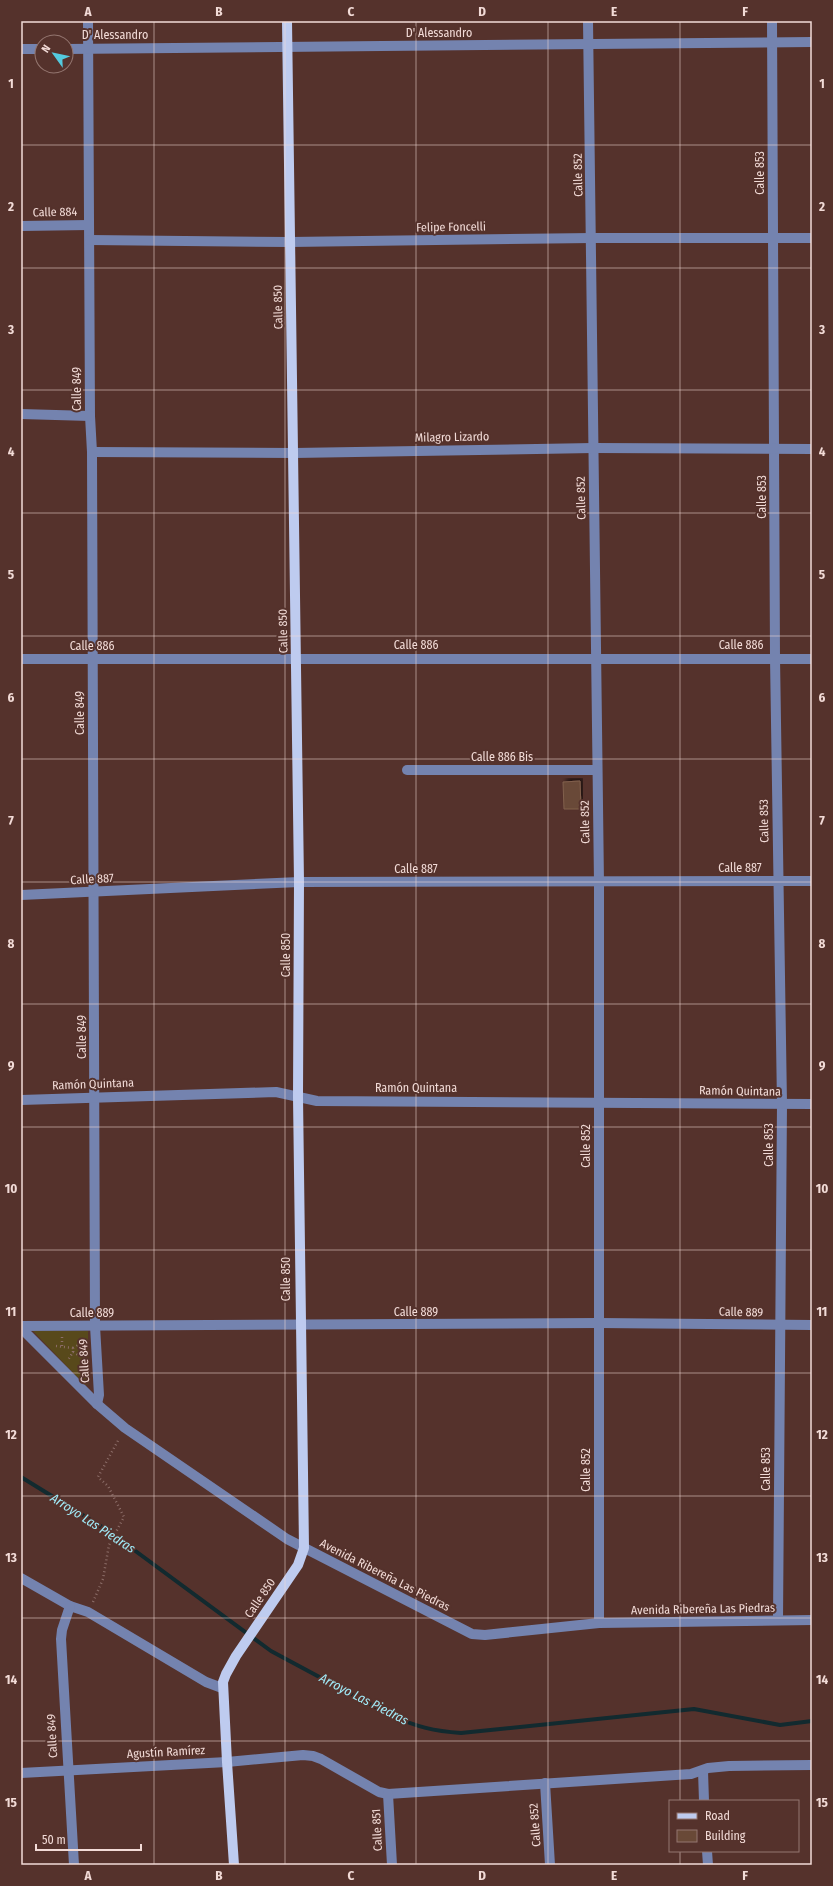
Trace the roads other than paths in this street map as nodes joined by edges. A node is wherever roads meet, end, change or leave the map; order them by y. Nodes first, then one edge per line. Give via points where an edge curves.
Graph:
1 (88, 21) edge
2 (287, 21) edge
3 (588, 21) edge
4 (772, 21) edge
5 (772, 42) junction
6 (812, 42) edge
7 (588, 45) junction
8 (287, 47) junction
9 (21, 49) edge
10 (34, 49) edge
11 (74, 49) edge
12 (88, 49) junction
13 (89, 224) junction
14 (21, 226) edge
15 (592, 238) junction
16 (773, 238) junction
17 (812, 238) edge
18 (90, 240) junction
19 (290, 242) junction
20 (21, 414) edge
21 (90, 416) junction
22 (593, 448) junction
23 (774, 449) junction
24 (812, 449) edge
25 (92, 452) junction
26 (294, 452) junction
27 (597, 658) junction
28 (775, 658) junction
29 (21, 659) edge
30 (92, 659) junction
31 (296, 659) junction
32 (812, 659) edge
33 (407, 770) dead end
34 (597, 770) junction
35 (599, 881) junction
36 (812, 881) edge
37 (299, 882) junction
38 (778, 882) junction
39 (94, 892) junction
40 (21, 895) edge
41 (95, 1096) junction
42 (298, 1097) junction
43 (21, 1100) edge
44 (599, 1102) junction
45 (782, 1104) junction
46 (812, 1104) edge
47 (599, 1323) junction
48 (300, 1325) junction
49 (780, 1325) junction
50 (812, 1325) edge
51 (95, 1326) junction
52 (21, 1327) edge
53 (97, 1404) junction
54 (304, 1548) junction
55 (21, 1578) edge
56 (70, 1606) junction
57 (778, 1620) junction
58 (812, 1620) edge
59 (599, 1624) junction
60 (222, 1688) junction
61 (227, 1762) junction
62 (812, 1765) edge
63 (67, 1769) junction
64 (703, 1771) junction
65 (21, 1773) edge
66 (545, 1783) junction
67 (388, 1794) junction
68 (704, 1800) edge
69 (708, 1852) edge
70 (74, 1865) edge
71 (234, 1865) edge
72 (392, 1865) edge
73 (550, 1865) edge
74 (708, 1865) edge

1 - 12 street, Calle 849
2 - 8 main road, Calle 850
3 - 7 street, Calle 852
4 - 5 street, Calle 853
5 - 6 street, D' Alessandro
5 - 7 street, D' Alessandro
5 - 16 street, Calle 853
7 - 8 street, D' Alessandro
7 - 15 street, Calle 852
8 - 12 street, D' Alessandro
8 - 19 main road, Calle 850
9 - 10 street
11 - 12 street, D' Alessandro
12 - 13 street, Calle 849
13 - 14 street, Calle 884
13 - 18 street, Calle 849
15 - 16 street, Felipe Foncelli
15 - 19 street, Felipe Foncelli
15 - 22 street, Calle 852
16 - 17 street, Felipe Foncelli
16 - 23 street, Calle 853
18 - 19 street, Felipe Foncelli
18 - 21 street, Calle 849
19 - 26 main road, Calle 850
20 - 21 street
21 - 25 street, Calle 849
22 - 23 street, Milagro Lizardo
22 - 26 street, Milagro Lizardo
22 - 27 street, Calle 852
23 - 24 street, Milagro Lizardo
23 - 28 street, Calle 853
25 - 26 street, Milagro Lizardo
25 - 30 street, Calle 849
26 - 31 main road, Calle 850
27 - 28 street, Calle 886
27 - 31 street, Calle 886
27 - 34 street, Calle 852
28 - 32 street, Calle 886
28 - 38 street, Calle 853
29 - 30 street, Calle 886
30 - 31 street, Calle 886
30 - 39 street, Calle 849
31 - 37 main road, Calle 850
33 - 34 street, Calle 886 Bis
34 - 35 street, Calle 852
35 - 37 street, Calle 887
35 - 38 street, Calle 887
35 - 44 street, Calle 852
36 - 38 street, Calle 887
37 - 39 street, Calle 887
37 - 42 main road, Calle 850
38 - 45 street, Calle 853
39 - 40 street, Calle 887
39 - 41 street, Calle 849
41 - 42 street, Ramón Quintana via 276,1092
41 - 43 street, Ramón Quintana
41 - 51 street, Calle 849
42 - 44 street, Ramón Quintana via 317,1101
42 - 48 main road, Calle 850
44 - 45 street, Ramón Quintana
44 - 47 street, Calle 852
45 - 46 street, Ramón Quintana
45 - 49 street, Calle 853
47 - 48 street, Calle 889
47 - 49 street, Calle 889
47 - 59 street, Calle 852
48 - 51 street, Calle 889
48 - 54 main road, Calle 850
49 - 50 street, Calle 889
49 - 57 street, Calle 853
51 - 52 street, Calle 889
51 - 53 street, Calle 849 via 99,1395
52 - 53 street, Avenida Ribereña Las Piedras
53 - 54 street, Avenida Ribereña Las Piedras via 125,1428
54 - 59 street, Avenida Ribereña Las Piedras via 472,1634 485,1635
54 - 60 main road, Calle 850 via 298,1565 236,1656
55 - 56 street
56 - 60 street via 88,1612 206,1682
56 - 63 street, Calle 849 via 61,1639
57 - 58 street, Avenida Ribereña Las Piedras
57 - 59 street, Avenida Ribereña Las Piedras
60 - 61 main road, Calle 850
61 - 63 street, Agustín Ramírez
61 - 67 street, Agustín Ramírez via 313,1756 379,1792
61 - 71 main road, Calle 850
62 - 64 street via 729,1766 708,1768
63 - 65 street, Agustín Ramírez
63 - 70 street, Calle 849
64 - 66 street via 691,1774
64 - 68 street
66 - 67 street
66 - 73 street, Calle 852
67 - 72 street, Calle 851
69 - 74 street

